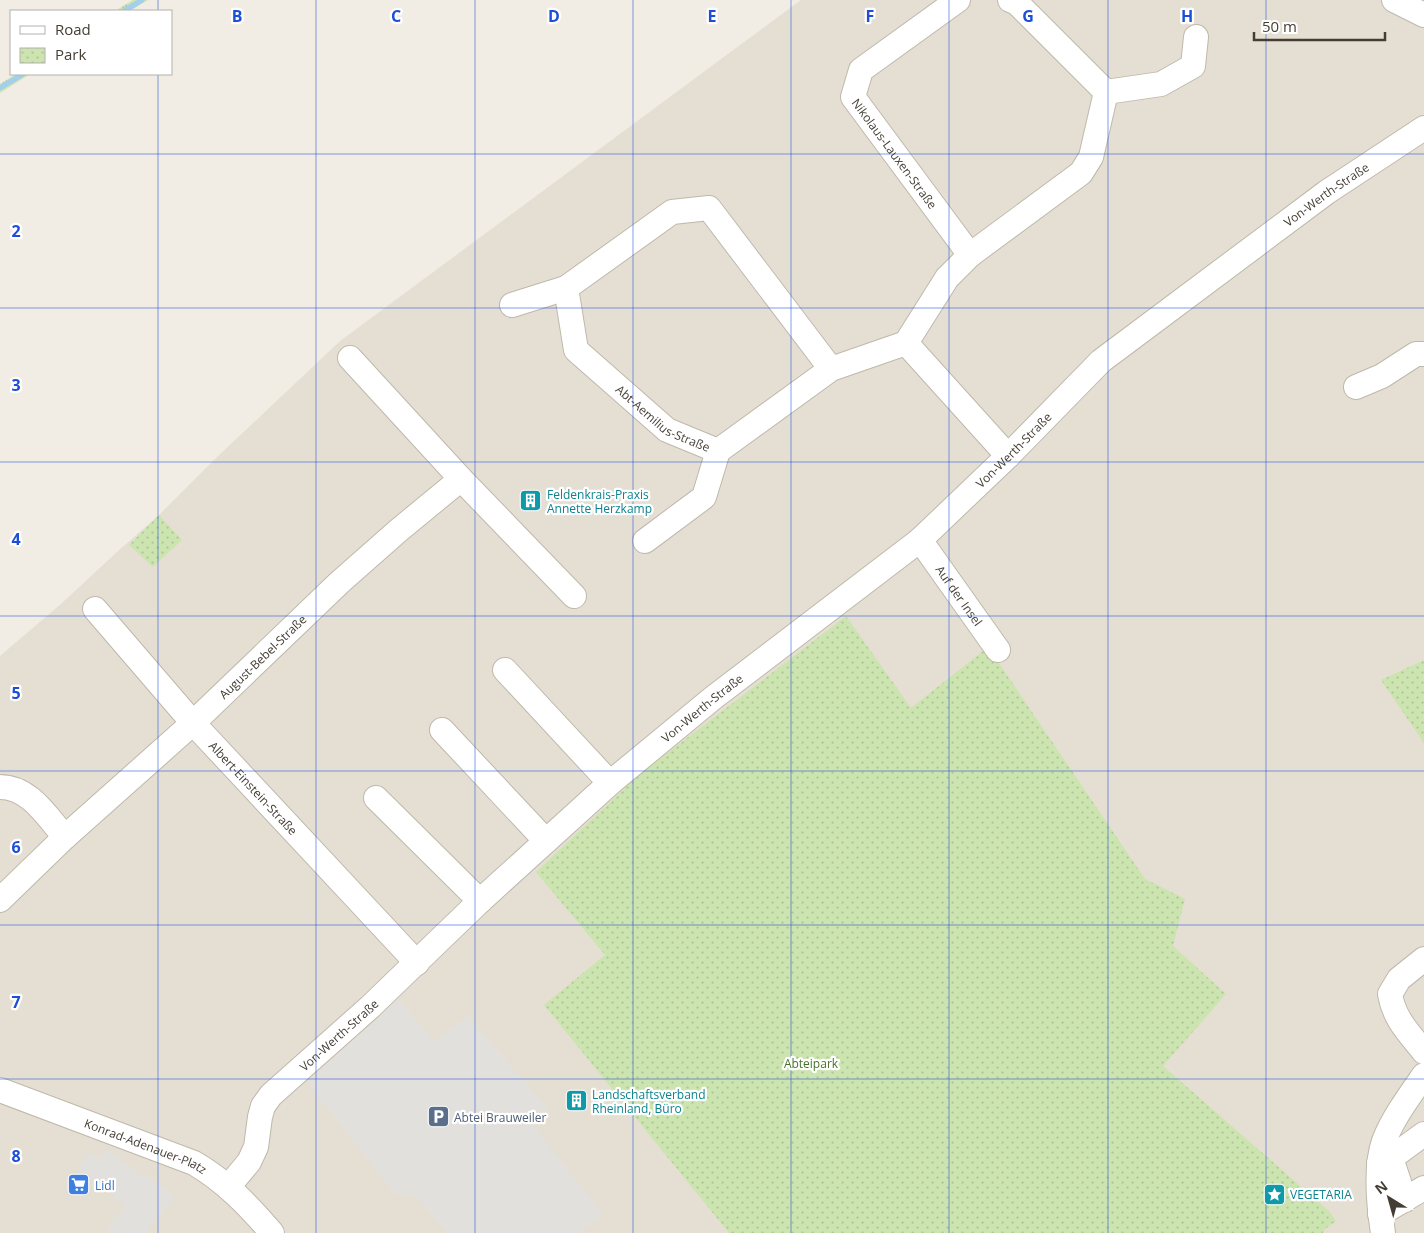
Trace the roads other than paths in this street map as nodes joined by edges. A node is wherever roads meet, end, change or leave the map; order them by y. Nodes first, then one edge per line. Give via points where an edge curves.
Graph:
1 (958, 0) edge
2 (1010, 0) edge
3 (1394, 0) edge
4 (1424, 15) edge
5 (1196, 37) dead end
6 (1106, 92) junction
7 (1424, 128) edge
8 (970, 255) junction
9 (566, 288) junction
10 (512, 305) dead end
11 (906, 343) junction
12 (1424, 354) edge
13 (350, 358) dead end
14 (831, 369) junction
15 (1356, 387) dead end
16 (718, 451) junction
17 (1008, 456) junction
18 (462, 479) junction
19 (920, 540) junction
20 (645, 541) dead end
21 (574, 596) dead end
22 (95, 609) dead end
23 (998, 650) dead end
24 (505, 670) dead end
25 (192, 723) junction
26 (442, 730) dead end
27 (610, 783) junction
28 (0, 787) edge
29 (376, 798) dead end
30 (65, 837) junction
31 (546, 841) junction
32 (0, 900) edge
33 (480, 901) junction
34 (1424, 959) edge
35 (417, 963) junction
36 (1424, 1052) edge
37 (1424, 1075) edge
38 (0, 1090) edge
39 (1424, 1134) edge
40 (1385, 1161) junction
41 (228, 1186) junction
42 (1414, 1194) edge
43 (1381, 1224) edge
44 (272, 1233) edge

1 - 8 street, Nikolaus-Lauxen-Straße via 861,70 853,97
2 - 6 street via 1017,3
3 - 4 street
5 - 6 street via 1193,66 1161,84
6 - 8 street via 1091,157 1081,173
7 - 17 street, Von-Werth-Straße via 1327,192 1101,361
8 - 11 street via 947,278
9 - 10 street
9 - 14 street via 672,212 709,208
9 - 16 street, Abt-Aemilius-Straße via 576,350 667,430
11 - 14 street, Abt-Aemilius-Straße
11 - 17 street
12 - 15 street via 1416,354 1382,376
13 - 18 street
14 - 16 street, Abt-Aemilius-Straße
16 - 20 street via 704,497
17 - 19 street, Von-Werth-Straße
18 - 21 street
18 - 25 street, August-Bebel-Straße via 340,582
19 - 23 street, Auf der Insel
19 - 27 street, Von-Werth-Straße via 713,698
22 - 25 street, Albert-Einstein-Straße
24 - 27 street
25 - 30 street, August-Bebel-Straße
25 - 35 street, Albert-Einstein-Straße
26 - 31 street
27 - 31 street, Von-Werth-Straße
28 - 30 street via 10,787 30,796
29 - 33 street
30 - 32 street, August-Bebel-Straße
31 - 33 street, Von-Werth-Straße
33 - 35 street, Von-Werth-Straße
34 - 36 street via 1399,979 1390,994 1398,1018
35 - 41 street, Von-Werth-Straße via 271,1095 261,1111 256,1147
37 - 40 street via 1384,1141
38 - 41 street, Konrad-Adenauer-Platz via 194,1163
39 - 40 street
40 - 42 street
40 - 43 street
41 - 44 street, Konrad-Adenauer-Platz
42 - 43 street

